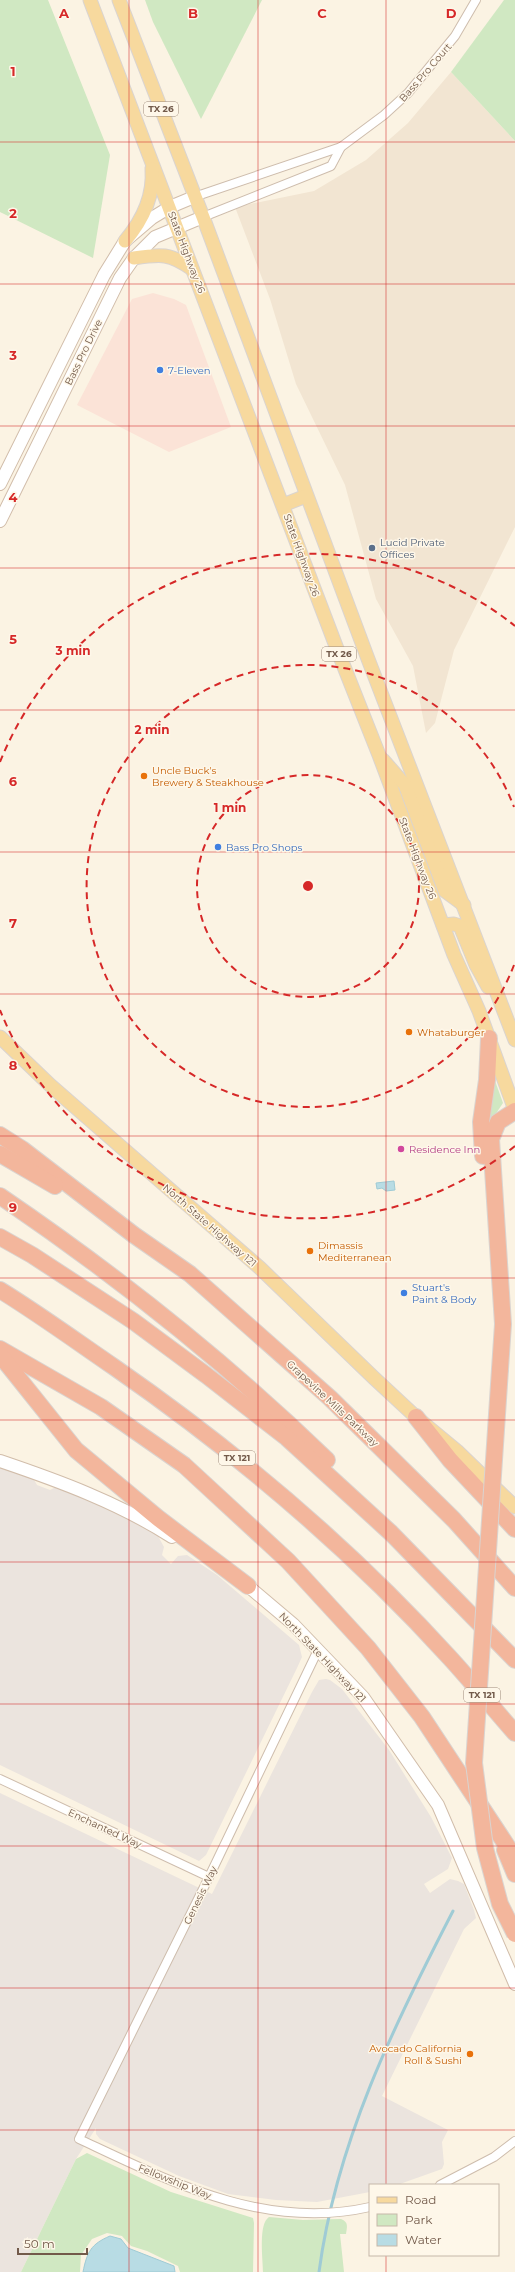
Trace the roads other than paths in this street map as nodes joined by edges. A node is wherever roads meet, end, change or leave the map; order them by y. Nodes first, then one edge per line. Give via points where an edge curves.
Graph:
1 (90, 0) edge
2 (119, 0) edge
3 (476, 0) edge
4 (341, 147) junction
5 (150, 157) junction
6 (194, 197) junction
7 (170, 207) junction
8 (203, 217) junction
9 (177, 228) junction
10 (125, 241) junction
11 (134, 258) junction
12 (192, 269) junction
13 (0, 484) edge
14 (306, 496) junction
15 (283, 505) junction
16 (0, 521) edge
17 (379, 755) junction
18 (464, 905) junction
19 (443, 925) junction
20 (500, 1000) junction
21 (0, 1037) edge
22 (489, 1038) junction
23 (515, 1040) edge
24 (515, 1110) edge
25 (0, 1135) edge
26 (0, 1154) edge
27 (0, 1196) edge
28 (496, 1226) junction
29 (134, 1235) junction
30 (0, 1237) edge
31 (0, 1290) edge
32 (0, 1349) edge
33 (0, 1354) edge
34 (416, 1417) junction
35 (0, 1461) edge
36 (364, 1507) junction
37 (515, 1507) edge
38 (515, 1529) edge
39 (248, 1586) junction
40 (515, 1588) edge
41 (318, 1650) junction
42 (515, 1660) edge
43 (515, 1733) edge
44 (0, 1779) edge
45 (496, 1828) junction
46 (515, 1858) edge
47 (515, 1874) edge
48 (209, 1877) junction
49 (515, 1934) edge
50 (515, 1984) edge
51 (79, 2139) joint
52 (515, 2142) edge
53 (442, 2184) edge
54 (369, 2207) edge

1 - 5 main road, State Highway 26 / TX 26
2 - 6 main road, TX 26
3 - 4 street, Bass Pro Court via 456,36 408,93 384,115
4 - 6 street, Bass Pro Court
4 - 8 street, Bass Pro Court via 331,166
5 - 7 main road, State Highway 26 / TX 26
5 - 10 main road via 153,179 150,195 137,226
6 - 7 main road, Bass Pro Drive
6 - 8 main road, TX 26
7 - 9 main road, State Highway 26 / TX 26
7 - 10 main road, Bass Pro Drive via 152,218
8 - 9 main road, Bass Pro Drive
8 - 14 main road, TX 26
9 - 11 main road, Bass Pro Drive via 155,237
9 - 12 main road, State Highway 26 / TX 26
10 - 13 main road, Bass Pro Drive via 104,275
11 - 12 main road via 162,255 181,261
11 - 16 main road, Bass Pro Drive via 120,278
12 - 15 main road, State Highway 26 / TX 26
14 - 15 main road
14 - 18 main road, TX 26
15 - 17 main road, State Highway 26 / TX 26
17 - 18 main road via 405,785 445,891
17 - 19 main road, State Highway 26 / TX 26
18 - 20 main road, TX 26
19 - 20 main road via 460,926 487,985
19 - 22 main road, State Highway 26 / TX 26
20 - 23 main road, TX 26
21 - 34 main road, North State Highway 121 via 50,1085 260,1268
22 - 24 main road, State Highway 26 / TX 26
22 - 28 highway via 481,1137 488,1191
24 - 28 highway via 498,1122 491,1139
25 - 29 highway
26 - 29 highway
27 - 36 highway via 163,1315 268,1404 333,1465
28 - 49 highway, bridge via 503,1324 474,1763 485,1848 500,1904
29 - 40 highway, Grapevine Mills Parkway via 190,1274 330,1398 454,1520
30 - 36 highway via 97,1297 206,1375 287,1438
31 - 43 highway, TX 121 via 45,1318 207,1433 282,1496 378,1585 449,1657
32 - 45 highway via 100,1407 184,1465 288,1561 368,1648 422,1717
33 - 39 highway via 76,1450 118,1487
34 - 37 main road, North State Highway 121 via 457,1451
34 - 38 highway via 450,1460
35 - 39 main road, North State Highway 121 via 53,1479 132,1514
36 - 42 highway
39 - 41 main road, North State Highway 121
41 - 48 street, Genesis Way
41 - 50 main road, North State Highway 121 via 363,1697 438,1806
44 - 48 street, Enchanted Way
45 - 46 highway
45 - 47 highway
48 - 51 street, Genesis Way
51 - 54 street, Fellowship Way via 202,2194 260,2210 316,2213
52 - 53 street via 494,2157

